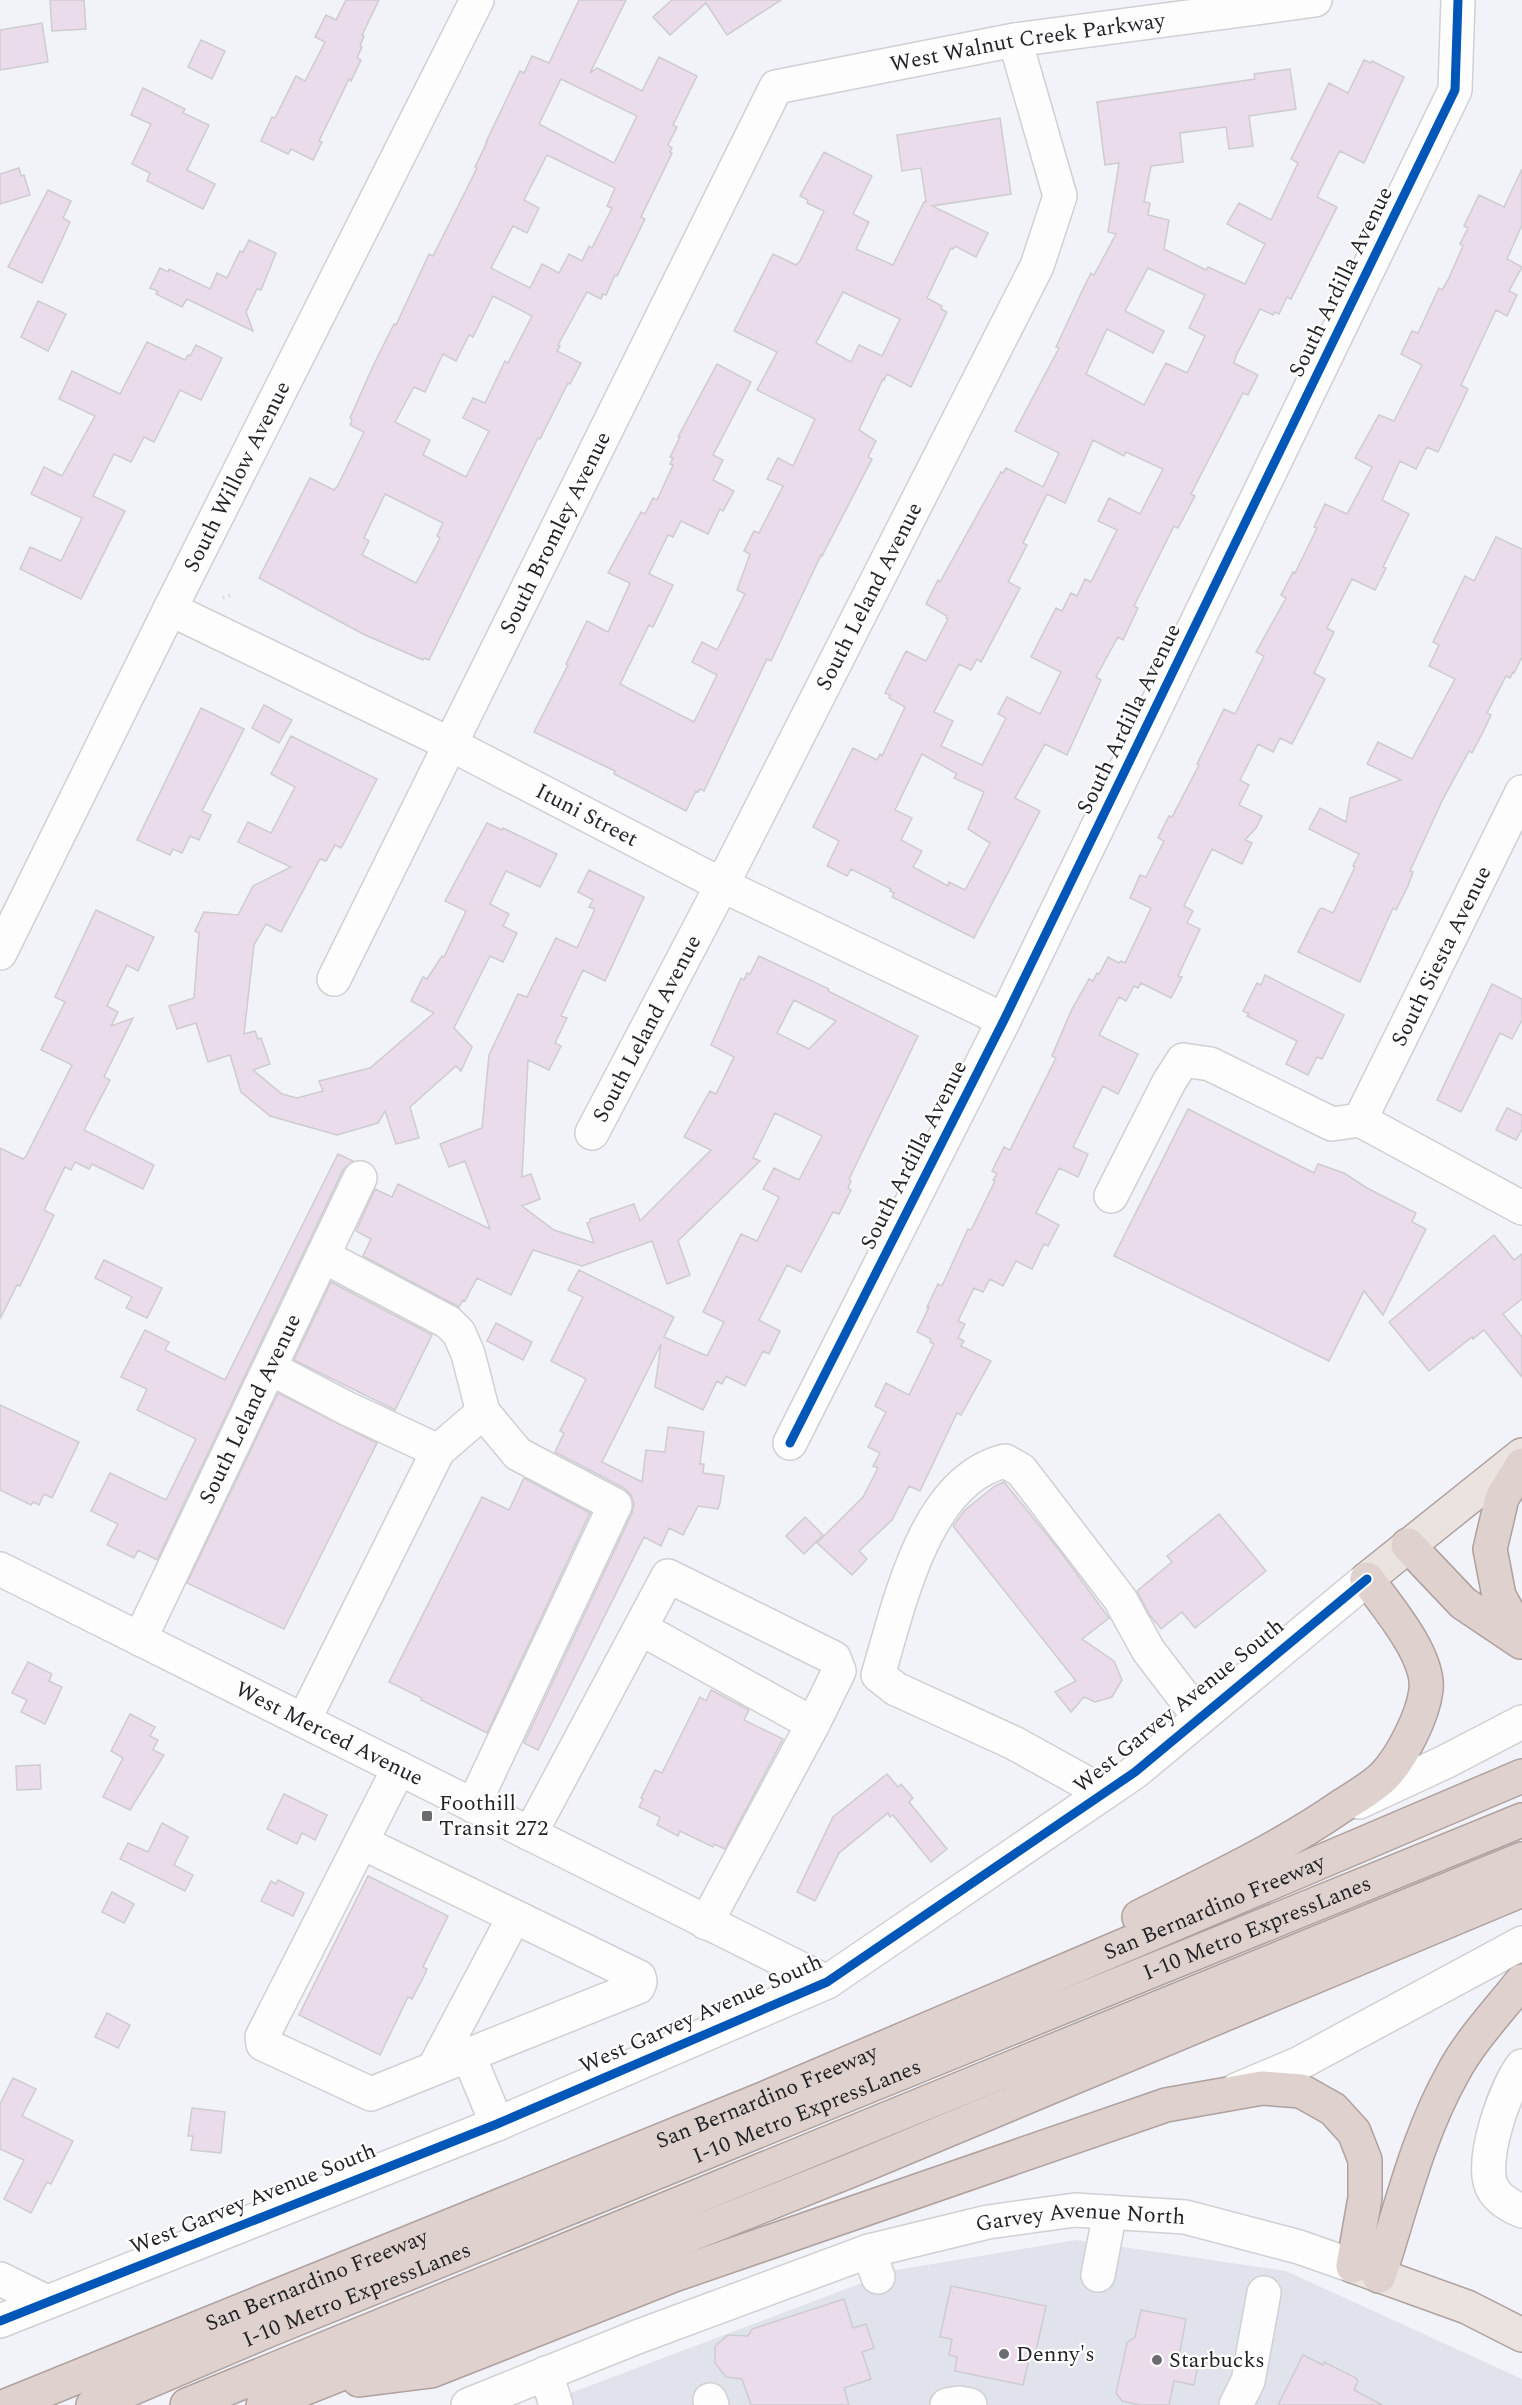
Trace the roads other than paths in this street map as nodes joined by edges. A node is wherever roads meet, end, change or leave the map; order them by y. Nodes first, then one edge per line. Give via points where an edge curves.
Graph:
1 (477, 0) edge
2 (1315, 0) edge
3 (1458, 0) edge
4 (1015, 40) junction
5 (776, 87) joint
6 (170, 609) junction
7 (452, 745) junction
8 (1522, 792) edge
9 (722, 885) junction
10 (0, 953) edge
11 (334, 979) dead end
12 (1004, 1020) junction
13 (1360, 1120) junction
14 (592, 1133) dead end
15 (360, 1178) dead end
16 (1111, 1196) dead end
17 (1522, 1208) edge
18 (323, 1256) junction
19 (270, 1368) junction
20 (483, 1412) junction
21 (790, 1443) dead end
22 (438, 1451) junction
23 (1522, 1455) edge
24 (1522, 1465) edge
25 (1408, 1545) junction
26 (0, 1569) edge
27 (1367, 1579) junction
28 (640, 1628) junction
29 (1522, 1638) edge
30 (141, 1639) junction
31 (1522, 1643) edge
32 (1200, 1718) junction
33 (304, 1720) junction
34 (1522, 1722) edge
35 (813, 1724) junction
36 (399, 1768) junction
37 (1522, 1776) edge
38 (1104, 1793) junction
39 (473, 1806) junction
40 (1325, 1818) junction
41 (1522, 1820) edge
42 (530, 1834) junction
43 (361, 1842) junction
44 (1522, 1859) edge
45 (1522, 1890) edge
46 (514, 1917) junction
47 (706, 1923) junction
48 (1522, 1943) edge
49 (1522, 1981) edge
50 (827, 1982) junction
51 (900, 2040) junction
52 (468, 2054) junction
53 (1522, 2066) edge
54 (434, 2068) junction
55 (1226, 2094) junction
56 (497, 2124) junction
57 (1522, 2211) edge
58 (1110, 2212) junction
59 (1366, 2271) junction
60 (1098, 2275) dead end
61 (0, 2279) edge
62 (1264, 2293) dead end
63 (47, 2302) junction
64 (0, 2321) edge
65 (1522, 2335) edge
66 (546, 2373) junction
67 (310, 2386) junction
68 (8, 2405) edge
69 (93, 2405) edge
70 (187, 2405) edge
71 (263, 2405) edge
72 (468, 2405) edge
73 (556, 2405) edge
74 (947, 2405) edge
75 (970, 2405) edge
76 (1236, 2405) edge

1 - 6 street, South Willow Avenue
2 - 4 street, West Walnut Creek Parkway
3 - 12 street, South Ardilla Avenue via 1455,90
4 - 5 street, West Walnut Creek Parkway
4 - 9 street, South Leland Avenue via 1060,196 1037,266
5 - 7 street, South Bromley Avenue
6 - 7 street, Ituni Street
6 - 10 street, South Willow Avenue
7 - 9 street, Ituni Street
7 - 11 street, South Bromley Avenue
8 - 13 street, South Siesta Avenue
9 - 12 street, Ituni Street
9 - 14 street, South Leland Avenue
12 - 21 street, South Ardilla Avenue
13 - 16 street via 1332,1124 1210,1064 1183,1060
13 - 17 street
15 - 18 street, South Leland Avenue
18 - 19 street, South Leland Avenue
18 - 20 street via 448,1322 459,1333 468,1354
19 - 22 street
19 - 30 street, South Leland Avenue
20 - 22 street
20 - 39 street via 518,1454 613,1502 615,1507
22 - 33 street
23 - 25 main road, West Garvey Avenue South
24 - 29 highway via 1502,1498 1490,1548 1499,1596
25 - 27 main road, West Garvey Avenue South
25 - 31 highway via 1463,1603
26 - 30 street, West Merced Avenue
27 - 32 street, West Garvey Avenue South
27 - 40 highway via 1407,1633 1422,1666 1426,1689 1403,1751 1384,1777
28 - 35 street
28 - 35 street via 668,1576 834,1658 839,1671
28 - 42 street
30 - 33 street, West Merced Avenue
32 - 38 street, West Garvey Avenue South
32 - 38 street via 1148,1650 1120,1599 1021,1470 1005,1461 991,1464 970,1477 944,1504 922,1540 878,1675 896,1689 1014,1743
33 - 36 street, West Merced Avenue
34 - 40 street
35 - 47 street
36 - 39 street, West Merced Avenue
36 - 43 street
37 - 51 highway, San Bernardino Freeway
38 - 50 street, West Garvey Avenue South
39 - 42 street, West Merced Avenue
40 - 51 highway via 1265,1853
41 - 69 highway, I-10 Metro ExpressLanes
42 - 47 street, West Merced Avenue
43 - 46 street
43 - 54 street via 261,2041 371,2094
44 - 70 highway, I-10 Metro ExpressLanes
45 - 67 highway via 863,2166
46 - 52 street via 639,1977 640,1982 638,1987
46 - 54 street
47 - 50 street, West Merced Avenue
48 - 55 street via 1298,2064
49 - 59 highway via 1454,2071 1440,2097
50 - 56 street, West Garvey Avenue South
51 - 68 highway, San Bernardino Freeway
52 - 54 street
52 - 56 street
53 - 57 street via 1513,2078 1495,2125 1489,2162 1491,2185 1508,2205
55 - 59 highway via 1262,2088 1301,2091 1333,2109 1354,2132 1365,2160
55 - 67 highway via 1166,2106 685,2271 431,2371
56 - 63 street, West Garvey Avenue South
58 - 59 street, Garvey Avenue North via 1185,2217 1299,2247
58 - 60 street
58 - 66 street, Garvey Avenue North via 1075,2210 988,2222 874,2264 637,2337
59 - 65 main road, Garvey Avenue North via 1467,2307
61 - 63 street
62 - 76 street via 1248,2381
63 - 64 street, West Garvey Avenue South
66 - 72 street, Garvey Avenue North
66 - 73 street
67 - 71 highway
74 - 75 street

